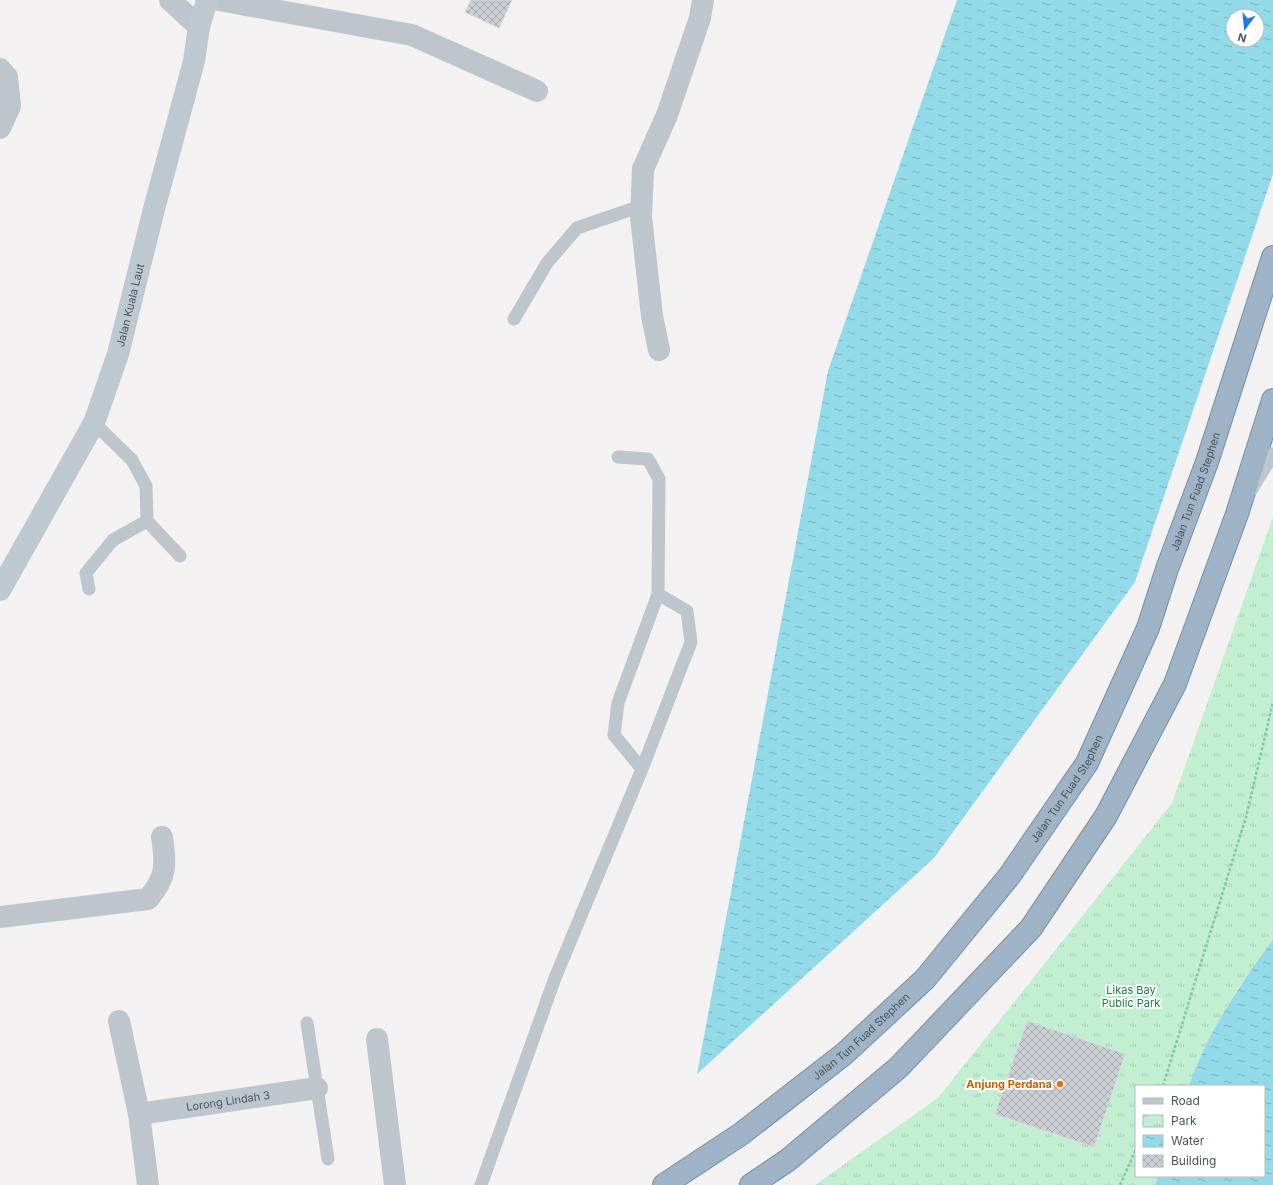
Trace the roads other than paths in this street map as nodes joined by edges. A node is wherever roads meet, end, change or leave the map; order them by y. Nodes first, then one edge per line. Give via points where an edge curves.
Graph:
1 (170, 0) edge
2 (208, 0) edge
3 (220, 0) edge
4 (703, 0) edge
5 (199, 26) junction
6 (0, 69) edge
7 (537, 91) dead end
8 (0, 128) edge
9 (642, 206) junction
10 (1273, 257) edge
11 (514, 319) dead end
12 (659, 350) dead end
13 (1273, 400) edge
14 (94, 423) junction
15 (1273, 454) edge
16 (618, 457) dead end
17 (1237, 514) junction
18 (147, 521) junction
19 (180, 556) dead end
20 (89, 589) dead end
21 (0, 590) edge
22 (658, 594) junction
23 (642, 769) junction
24 (162, 837) dead end
25 (0, 917) edge
26 (119, 1021) dead end
27 (307, 1023) dead end
28 (377, 1039) dead end
29 (317, 1088) junction
30 (139, 1114) junction
31 (328, 1159) dead end
32 (148, 1185) edge
33 (395, 1185) edge
34 (481, 1185) edge
35 (664, 1185) edge
36 (751, 1185) edge

1 - 5 street
2 - 5 main road, Jalan Kuala Laut
3 - 7 street via 412,35
4 - 9 street via 700,18 667,115 643,169
5 - 14 main road, Jalan Kuala Laut via 194,61 118,354
6 - 8 street via 7,78 10,106
9 - 11 lane via 577,228 546,263
9 - 12 street via 652,316
10 - 35 highway, Jalan Tun Fuad Stephen via 1207,462 1148,628 1087,763 1010,875 925,979 844,1054 741,1134
13 - 17 highway
14 - 18 lane via 132,460 146,486
14 - 21 main road, Jalan Kuala Laut
15 - 17 lane
16 - 22 lane via 648,460 659,479
17 - 36 highway via 1175,684 1106,816 1031,928 900,1067 788,1160
18 - 19 lane
18 - 20 lane via 113,540 86,573
22 - 23 lane via 618,703 614,735
22 - 23 lane via 687,611 691,642
23 - 34 lane via 555,978
24 - 25 street via 164,871 148,899
26 - 30 street
27 - 29 lane
28 - 33 street
29 - 30 street, Lorong Lindah 3
29 - 31 lane
30 - 32 street

